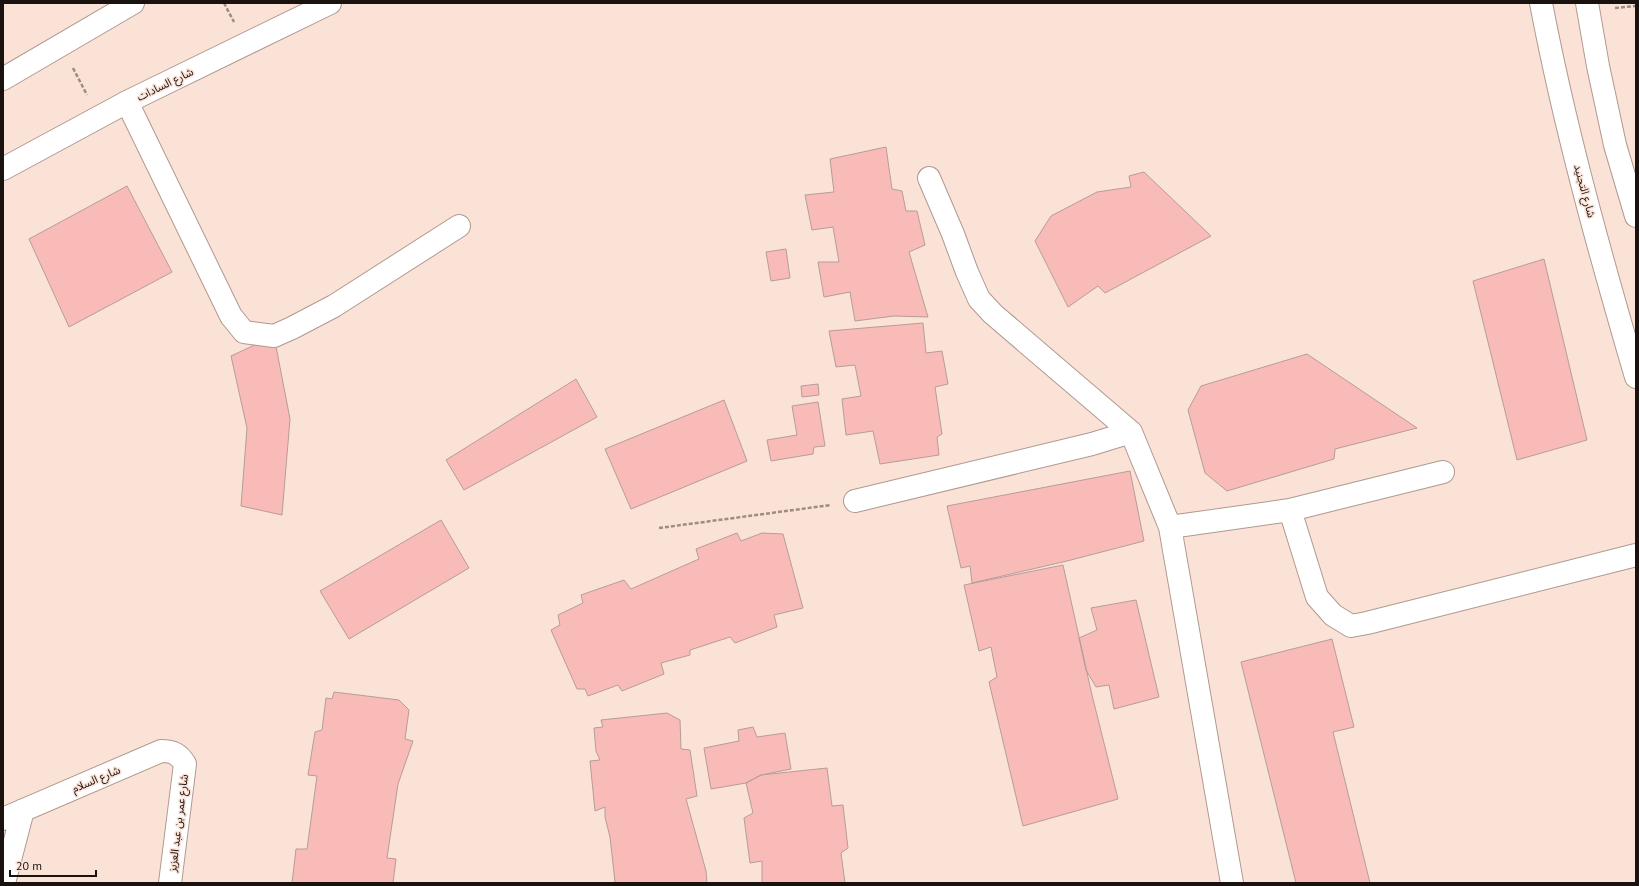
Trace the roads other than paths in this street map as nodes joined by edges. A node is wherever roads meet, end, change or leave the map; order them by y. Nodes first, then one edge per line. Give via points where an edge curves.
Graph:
1 (132, 3) edge
2 (330, 3) edge
3 (1541, 3) edge
4 (1587, 3) edge
5 (3, 79) edge
6 (127, 102) junction
7 (3, 169) edge
8 (929, 178) dead end
9 (1636, 216) edge
10 (459, 226) dead end
11 (1636, 377) edge
12 (1131, 432) junction
13 (1443, 472) dead end
14 (855, 501) road end
15 (1290, 510) junction
16 (1170, 528) junction
17 (1636, 555) edge
18 (185, 764) joint
19 (23, 810) junction
20 (3, 819) edge
21 (4, 883) edge
22 (170, 883) edge
23 (1232, 883) edge

1 - 5 main road
2 - 6 main road, شارع السادات
3 - 11 main road, شارع التجنيد via 1573,146
4 - 9 main road via 1615,145
6 - 7 main road, شارع السادات
6 - 10 main road via 230,316 244,332 274,336 292,328 334,306
8 - 12 main road via 980,299 993,314
12 - 14 main road via 1092,444
12 - 16 main road
13 - 15 main road
15 - 16 main road
15 - 17 main road via 1317,597 1334,615 1351,626
16 - 23 main road
18 - 19 main road, شارع السلام via 176,753 161,751
18 - 22 main road, شارع عمر بن عبد العزيز
19 - 20 main road, شارع السلام
19 - 21 main road

